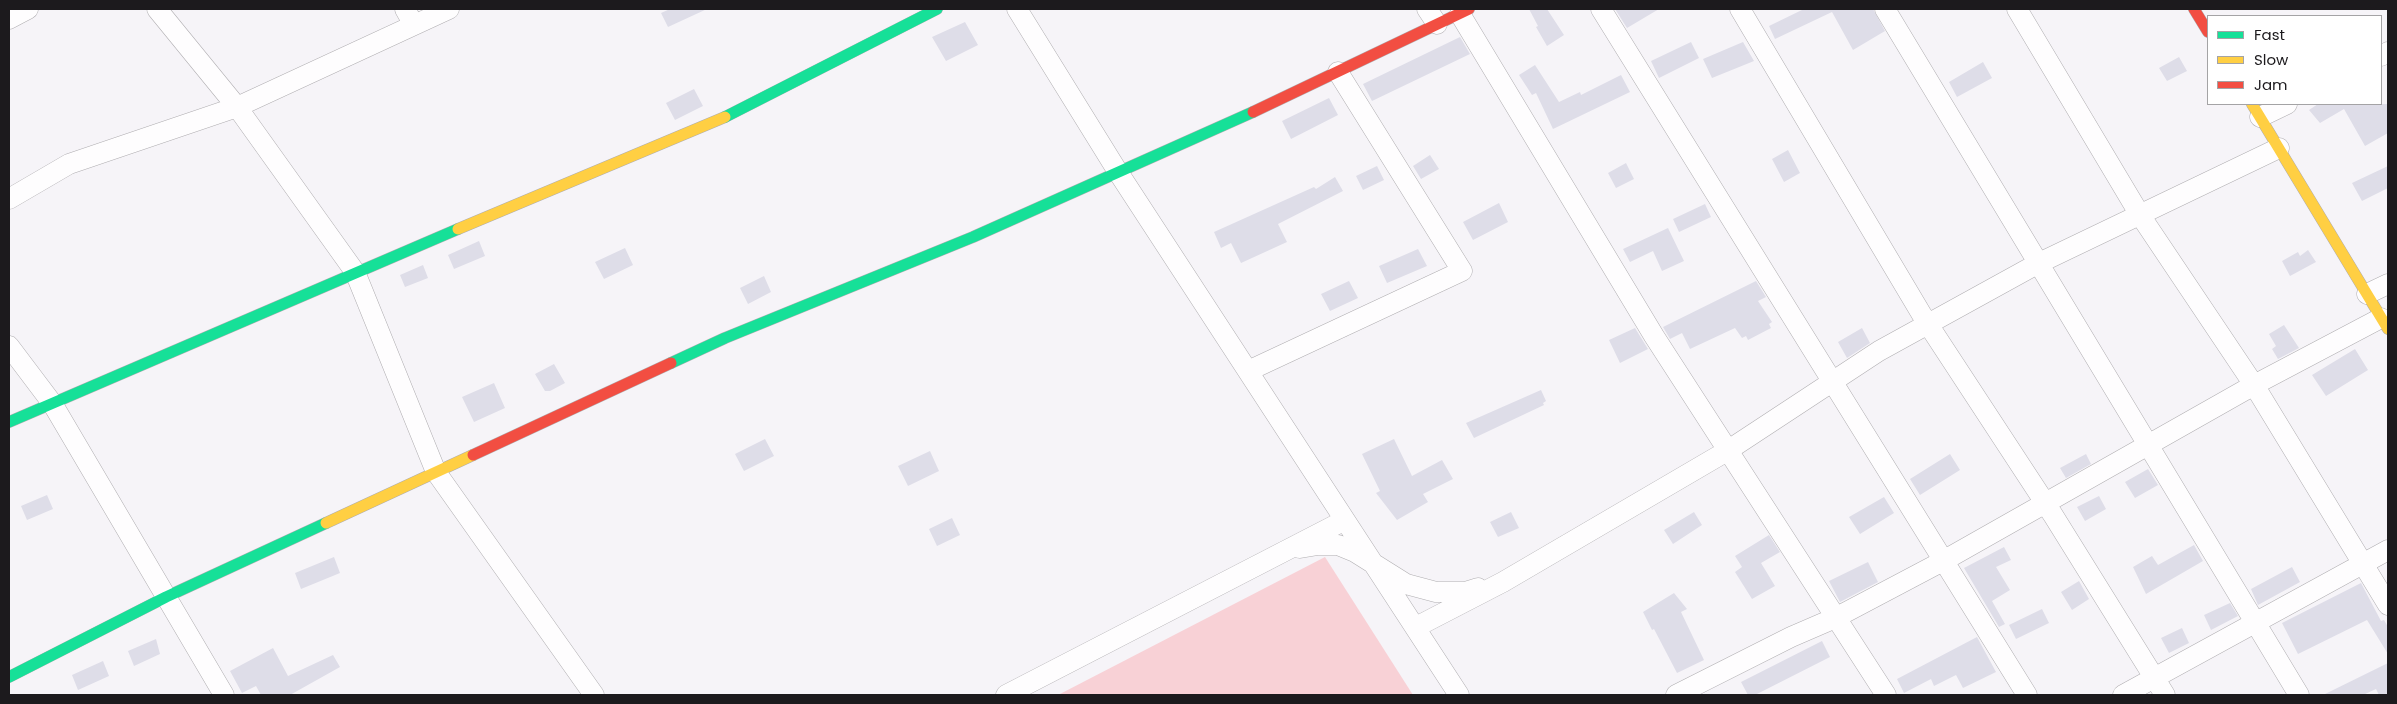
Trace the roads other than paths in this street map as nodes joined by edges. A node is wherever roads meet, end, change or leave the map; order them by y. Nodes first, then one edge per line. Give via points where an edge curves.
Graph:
1 (28, 9) edge
2 (157, 9) edge
3 (449, 9) edge
4 (937, 9) edge
5 (1017, 9) edge
6 (1601, 9) edge
7 (1740, 9) edge
8 (1885, 9) edge
9 (2017, 9) edge
10 (2194, 9) edge
11 (1464, 11) edge
12 (410, 17) edge
13 (1432, 17) edge
14 (9, 19) edge
15 (2207, 30) edge
16 (1338, 72) junction
17 (2281, 105) edge
18 (237, 107) junction
19 (2256, 110) edge
20 (2279, 148) junction
21 (1118, 172) junction
22 (9, 199) edge
23 (2140, 215) junction
24 (2037, 264) junction
25 (355, 272) junction
26 (2388, 284) edge
27 (2367, 294) junction
28 (1928, 324) junction
29 (2385, 324) edge
30 (9, 346) edge
31 (1248, 371) junction
32 (1832, 382) junction
33 (2254, 385) junction
34 (52, 403) junction
35 (9, 422) edge
36 (2148, 444) junction
37 (1727, 451) junction
38 (436, 472) junction
39 (2045, 502) junction
40 (1345, 520) junction
41 (1286, 550) junction
42 (2388, 550) edge
43 (1943, 561) junction
44 (2363, 562) junction
45 (1375, 564) junction
46 (1503, 582) junction
47 (166, 597) junction
48 (2388, 604) edge
49 (1835, 618) junction
50 (2255, 621) junction
51 (1416, 627) junction
52 (9, 677) edge
53 (2154, 678) junction
54 (224, 695) edge
55 (594, 695) edge
56 (1006, 695) edge
57 (1459, 695) edge
58 (1676, 695) edge
59 (1886, 695) edge
60 (2027, 695) edge
61 (2123, 695) edge
62 (2165, 695) edge
63 (2300, 695) edge

1 - 14 street
2 - 18 street
3 - 12 street
4 - 25 street via 745,109
5 - 21 street
6 - 32 street
7 - 28 street
8 - 24 street
9 - 23 street
10 - 15 street
11 - 13 street
11 - 37 street via 1654,336
12 - 18 street
13 - 16 street
16 - 21 street
16 - 31 street via 1462,271
17 - 19 street
18 - 22 street via 70,164
18 - 25 street
19 - 20 street
20 - 23 street
20 - 27 street
21 - 31 street
21 - 38 street via 972,237 725,338
23 - 24 street
23 - 33 street
24 - 28 street
24 - 36 street
25 - 34 street
25 - 38 street
26 - 27 street
27 - 29 street
28 - 32 street
28 - 39 street
29 - 33 street
30 - 34 street
31 - 40 street
32 - 37 street
32 - 43 street
33 - 36 street
33 - 44 street
34 - 35 street
34 - 47 street
36 - 39 street
36 - 50 street
37 - 46 street
37 - 49 street
38 - 47 street
38 - 55 street
39 - 43 street
39 - 53 street
40 - 41 street
40 - 45 street
41 - 45 street via 1318,544 1338,545
41 - 56 street
42 - 44 street
43 - 49 street
43 - 60 street
44 - 48 street
44 - 50 street
45 - 46 street via 1406,584 1436,592 1465,592
45 - 51 street
46 - 51 street
47 - 52 street
47 - 54 street
49 - 58 street
49 - 59 street
50 - 53 street
50 - 63 street
51 - 57 street
53 - 61 street
53 - 62 street

